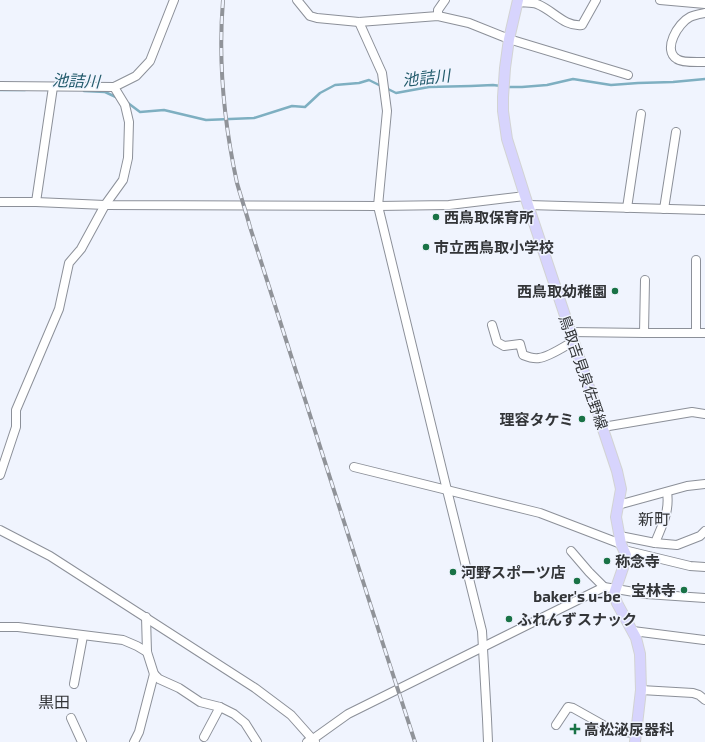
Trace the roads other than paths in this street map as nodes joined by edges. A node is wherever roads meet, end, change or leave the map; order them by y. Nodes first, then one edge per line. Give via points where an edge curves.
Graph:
1 (174, 0) edge
2 (297, 0) edge
3 (445, 0) edge
4 (596, 0) edge
5 (660, 0) edge
6 (518, 1) edge
7 (705, 4) edge
8 (705, 13) edge
9 (438, 16) junction
10 (359, 22) junction
11 (509, 39) junction
12 (705, 62) edge
13 (628, 76) dead end
14 (0, 86) edge
15 (53, 87) junction
16 (114, 87) junction
17 (641, 114) dead end
18 (676, 132) dead end
19 (526, 201) junction
20 (0, 202) edge
21 (36, 202) junction
22 (105, 205) junction
23 (378, 206) junction
24 (627, 208) junction
25 (664, 209) junction
26 (705, 210) edge
27 (696, 260) dead end
28 (645, 280) dead end
29 (492, 325) dead end
30 (705, 332) edge
31 (696, 333) junction
32 (644, 334) junction
33 (572, 336) junction
34 (705, 414) edge
35 (603, 427) junction
36 (354, 467) dead end
37 (0, 474) edge
38 (705, 484) edge
39 (447, 490) junction
40 (667, 492) junction
41 (618, 505) junction
42 (0, 530) edge
43 (705, 531) edge
44 (622, 543) junction
45 (655, 543) junction
46 (571, 551) dead end
47 (705, 568) edge
48 (604, 587) junction
49 (616, 589) junction
50 (705, 598) edge
51 (146, 618) junction
52 (0, 627) edge
53 (633, 631) junction
54 (83, 636) junction
55 (704, 640) edge
56 (484, 646) junction
57 (147, 652) junction
58 (154, 674) junction
59 (74, 684) dead end
60 (641, 690) junction
61 (705, 700) edge
62 (220, 707) junction
63 (71, 718) dead end
64 (556, 725) dead end
65 (204, 737) dead end
66 (635, 738) edge
67 (312, 741) edge
68 (82, 742) edge
69 (134, 742) edge
70 (257, 742) edge
71 (488, 742) edge

1 - 16 street via 150,61 136,76
2 - 10 street via 310,16
3 - 9 street via 438,10
4 - 6 street via 579,26 571,25 537,4
5 - 7 street
6 - 11 main road, 鳥取吉見泉佐野線
8 - 12 street via 690,17 680,25 670,43 672,54 677,60
9 - 10 street
9 - 11 street via 469,23
10 - 23 street via 382,73 386,112
11 - 13 street
11 - 19 main road, 鳥取吉見泉佐野線 via 503,111 507,139
14 - 15 street
15 - 16 street
15 - 21 street
16 - 22 street via 125,105 130,122 128,158 123,180
17 - 24 street
18 - 25 street
19 - 23 street
19 - 24 street
19 - 33 main road, 鳥取吉見泉佐野線
20 - 21 street
21 - 22 street
22 - 23 street
22 - 37 street via 81,249 69,263 59,309 16,410 16,427
23 - 39 street
24 - 25 street
25 - 26 street
27 - 31 street
28 - 32 street
29 - 33 street via 497,342 504,346 520,344 523,355 531,358 551,354
30 - 31 street
31 - 32 street
32 - 33 street
33 - 35 main road, 鳥取吉見泉佐野線
34 - 35 street via 692,412
35 - 41 main road, 鳥取吉見泉佐野線 via 621,489
36 - 39 street
38 - 40 street
39 - 44 street via 540,513
39 - 56 street
40 - 41 street
40 - 45 street via 668,508
41 - 44 main road, 鳥取吉見泉佐野線 via 616,517
42 - 51 street via 50,556
43 - 45 street via 700,536 677,545
44 - 45 street
44 - 47 street via 690,566
44 - 49 main road, 鳥取吉見泉佐野線 via 626,555
46 - 48 street
48 - 49 street
48 - 56 street
49 - 50 street
49 - 53 main road via 614,594 617,602
51 - 57 street
51 - 67 street via 256,688 291,714
52 - 54 street
53 - 55 street
53 - 60 main road via 640,654
54 - 57 street via 123,640
54 - 59 street
56 - 67 street via 348,714
56 - 71 street
57 - 58 street
58 - 62 street via 200,702
58 - 69 street
60 - 61 street via 693,693
60 - 66 main road
62 - 65 street
62 - 70 street via 245,723
63 - 68 street
64 - 66 street via 568,707 614,731

